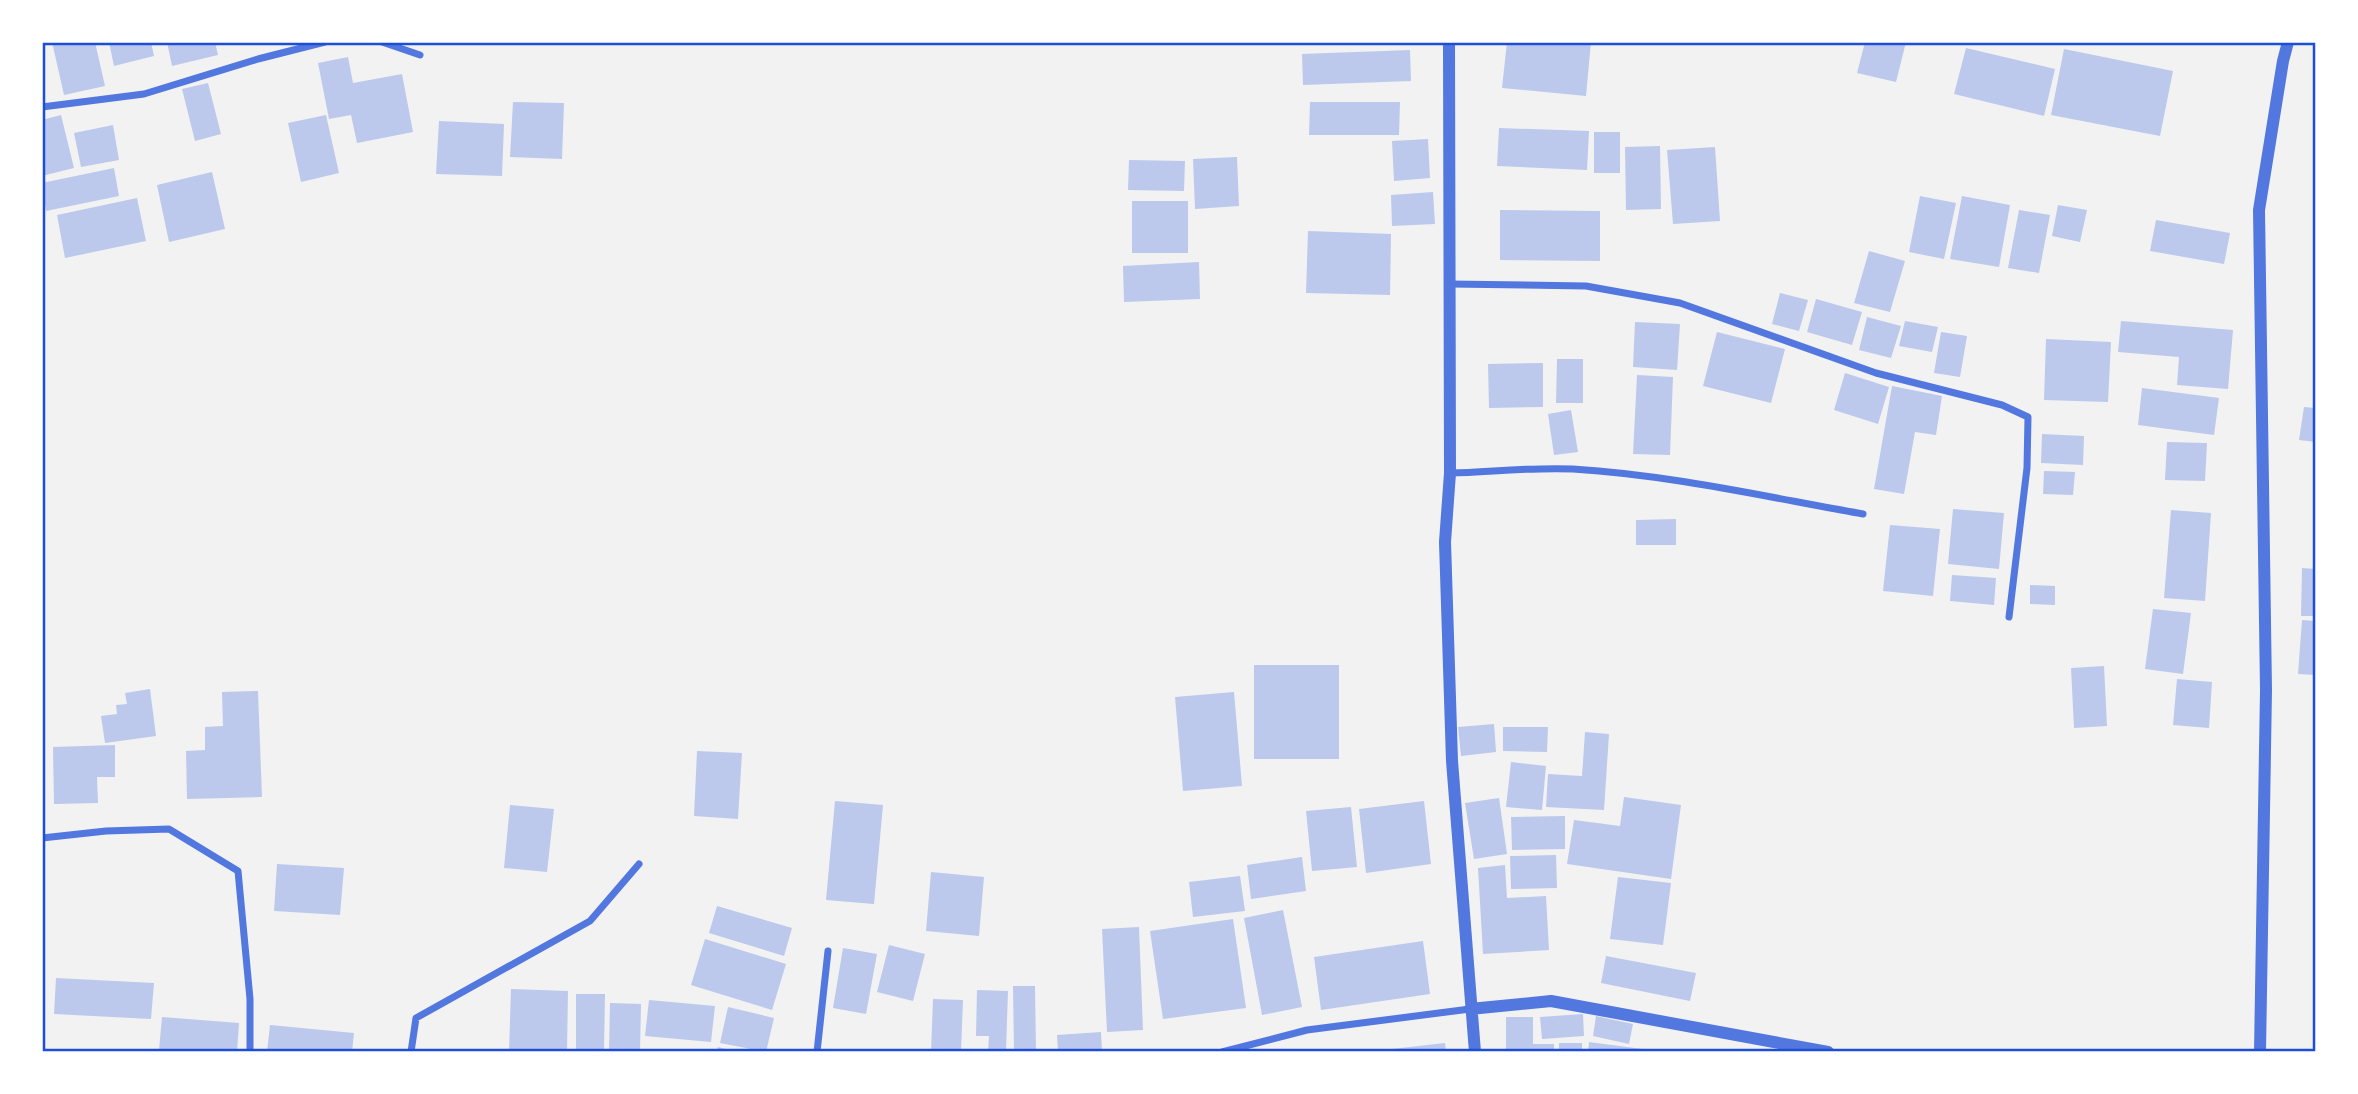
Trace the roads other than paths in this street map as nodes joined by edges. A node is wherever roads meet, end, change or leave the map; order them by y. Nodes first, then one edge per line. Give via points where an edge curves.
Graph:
1 (325, 42) edge
2 (382, 42) edge
3 (1449, 42) edge
4 (2288, 42) edge
5 (420, 55) dead end
6 (42, 107) edge
7 (1448, 284) junction
8 (1450, 473) junction
9 (1863, 514) dead end
10 (2009, 617) dead end
11 (42, 838) edge
12 (639, 864) dead end
13 (828, 951) dead end
14 (1471, 1009) junction
15 (250, 1052) edge
16 (411, 1052) edge
17 (817, 1052) edge
18 (1222, 1052) edge
19 (1475, 1052) edge
20 (1828, 1052) edge
21 (2260, 1052) edge

1 - 6 street via 144,94
2 - 5 street
3 - 7 street
4 - 21 street via 2259,210 2266,690
7 - 8 street
7 - 10 street via 1586,286 1680,303 1876,373 2002,405 2028,417 2027,468
8 - 9 street via 1571,469 1652,477
8 - 14 street via 1445,542 1452,761
11 - 15 street via 169,829 239,871
12 - 16 street via 590,921 416,1018
13 - 17 street
14 - 18 street via 1307,1030
14 - 19 street
14 - 20 street via 1551,1001

